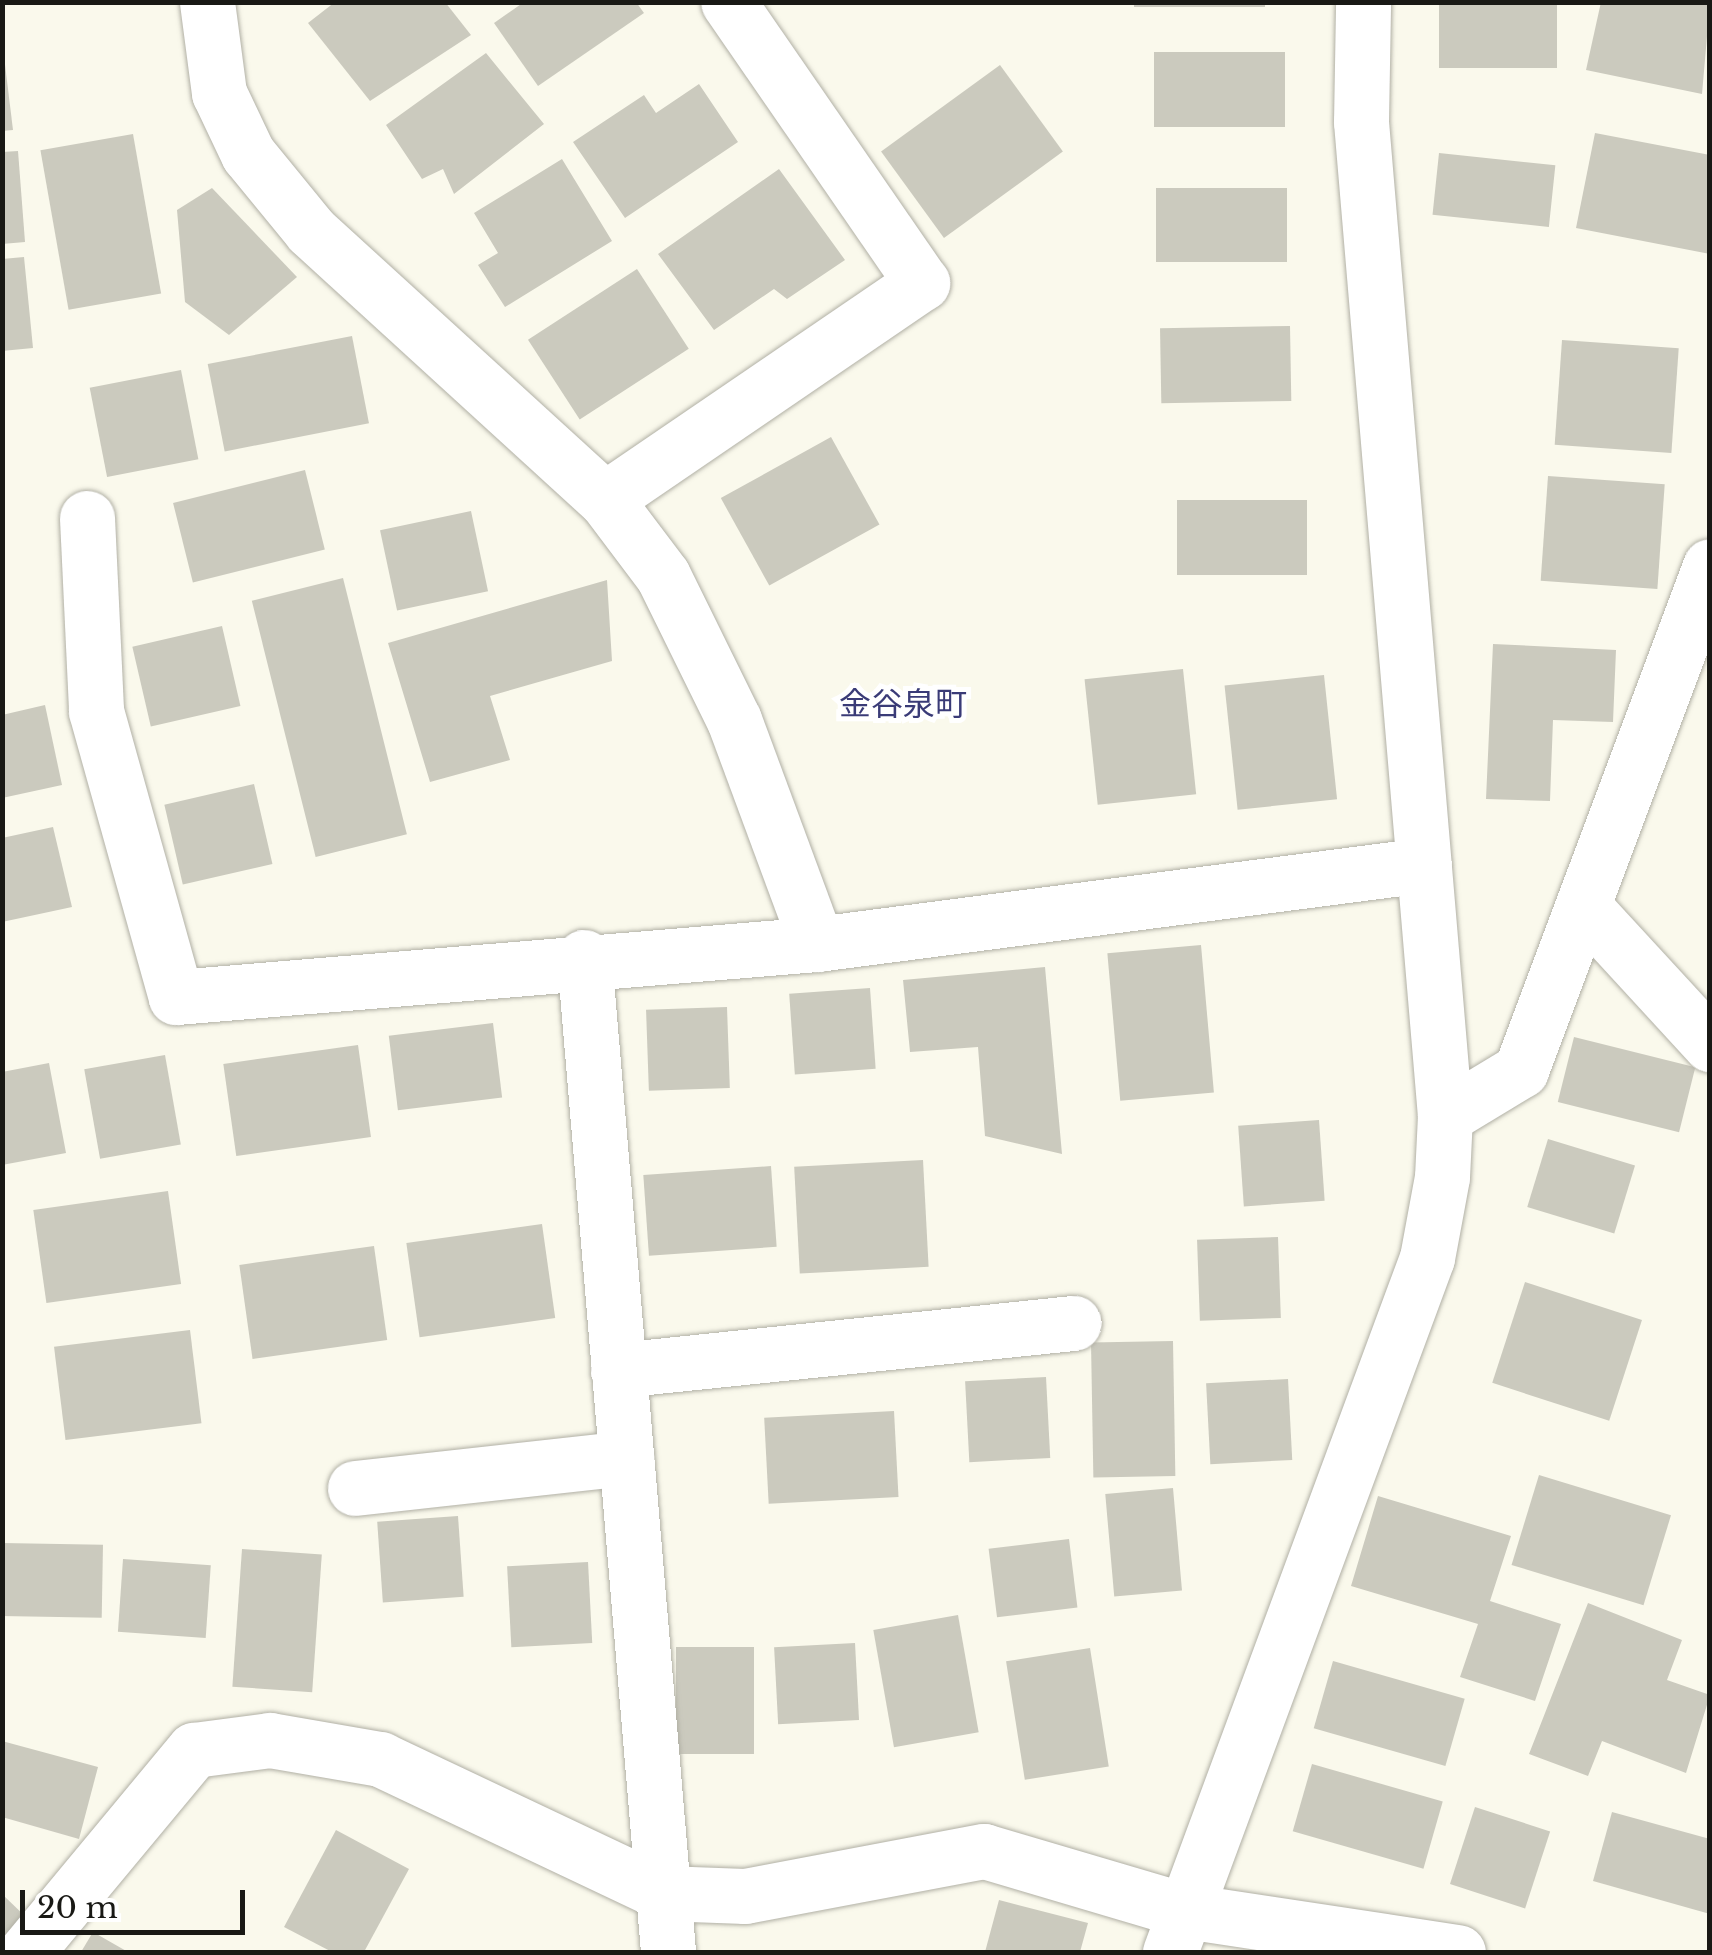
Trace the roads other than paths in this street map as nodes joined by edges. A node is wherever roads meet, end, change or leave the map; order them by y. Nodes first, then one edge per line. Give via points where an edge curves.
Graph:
1 (207, 2) edge
2 (728, 2) edge
3 (1363, 2) edge
4 (605, 499) junction
5 (87, 518) dead end
6 (1710, 566) edge
7 (1424, 865) junction
8 (1582, 906) junction
9 (817, 944) junction
10 (584, 957) junction
11 (1710, 1044) edge
12 (1445, 1116) junction
13 (1074, 1322) dead end
14 (618, 1370) junction
15 (626, 1458) junction
16 (355, 1488) dead end
17 (663, 1893) junction
18 (1178, 1932) edge
19 (26, 1952) edge
20 (668, 1952) edge
21 (1458, 1952) edge

1 - 4 street via 219,93 248,154 311,231
2 - 4 street via 922,283
3 - 7 street via 1361,122
4 - 9 street via 663,576 734,720
5 - 10 street via 96,710 176,997
6 - 8 street
7 - 9 street
7 - 12 street
8 - 11 street
8 - 12 street via 1521,1070
9 - 10 street
10 - 14 street
12 - 18 street via 1427,1258
13 - 14 street
14 - 15 street
15 - 16 street
15 - 17 street
17 - 18 street via 745,1896 984,1850
17 - 19 street via 380,1759 270,1740 194,1750
17 - 20 street
18 - 21 street

